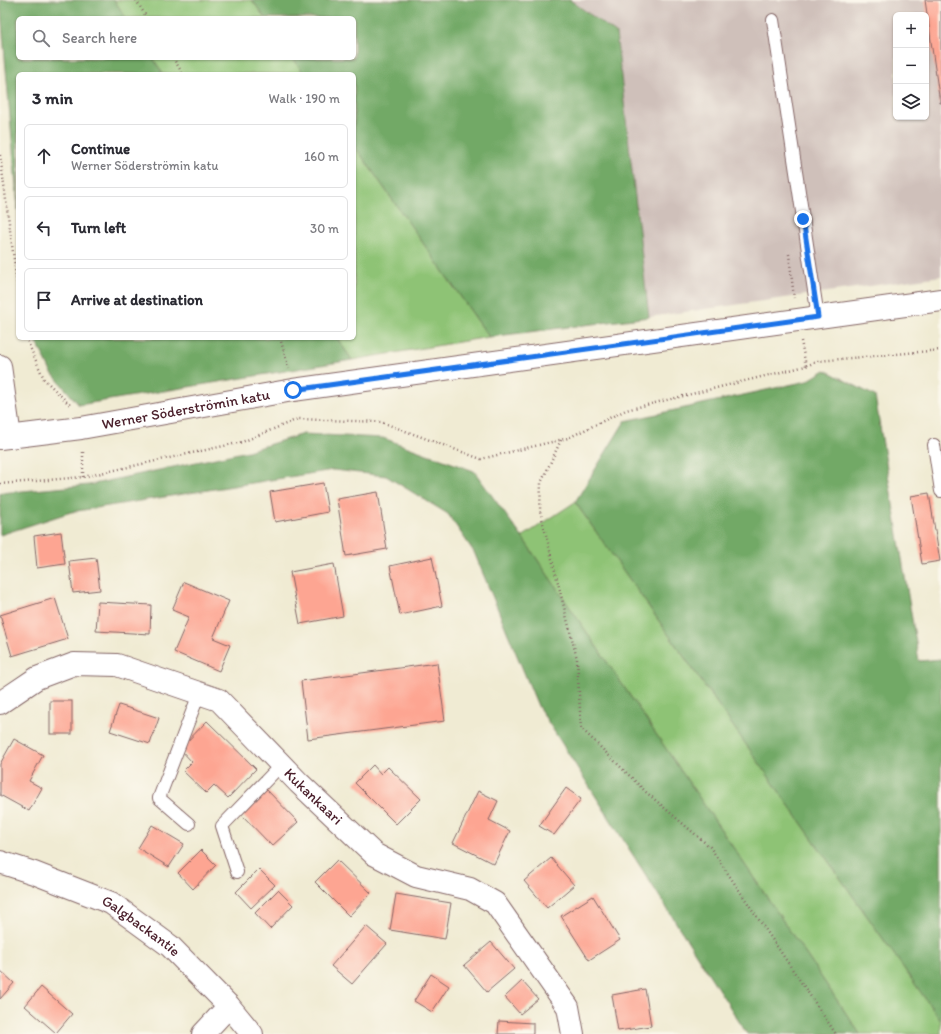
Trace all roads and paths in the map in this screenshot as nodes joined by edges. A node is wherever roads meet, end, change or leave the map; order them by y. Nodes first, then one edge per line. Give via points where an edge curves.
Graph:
1 (136, 0) edge
2 (146, 16) edge
3 (773, 20) dead end
4 (174, 60) edge
5 (182, 72) edge
6 (0, 155) edge
7 (16, 275) edge
8 (941, 300) edge
9 (818, 317) junction
10 (27, 340) edge
11 (941, 350) edge
12 (0, 366) edge
13 (81, 428) junction
14 (5, 438) edge
15 (562, 440) junction
16 (934, 444) dead end
17 (83, 477) junction
18 (0, 484) edge
19 (941, 491) edge
20 (199, 694) junction
21 (0, 703) edge
22 (281, 765) junction
23 (189, 824) dead end
24 (0, 862) edge
25 (237, 872) dead end
26 (229, 1006) junction
27 (203, 1034) edge
28 (252, 1034) edge
29 (573, 1034) edge
30 (836, 1034) edge

1 - 2 path
3 - 9 lane
4 - 5 path
6 - 7 path
8 - 9 street, Werner Söderströmin katu
9 - 13 street, Werner Söderströmin katu via 293,390
10 - 13 path via 44,379 78,414
11 - 15 path via 818,361 626,410
12 - 14 street
13 - 14 street, Werner Söderströmin katu
13 - 17 path via 84,440
15 - 17 path via 481,459 381,422 298,419 242,442
15 - 30 path via 541,483 540,511 577,658 582,728 646,792 710,847
16 - 19 lane
17 - 18 path
20 - 21 street, Kukankaari via 117,665 74,664 38,678
20 - 22 street, Kukankaari via 219,700
20 - 23 lane via 159,798
22 - 25 lane via 222,826
22 - 29 street, Kukankaari via 374,854 416,876 470,889 496,903 568,1007
24 - 26 street, Galgbackantie via 111,903 170,946
26 - 27 street
26 - 28 street, Galgbackantie

